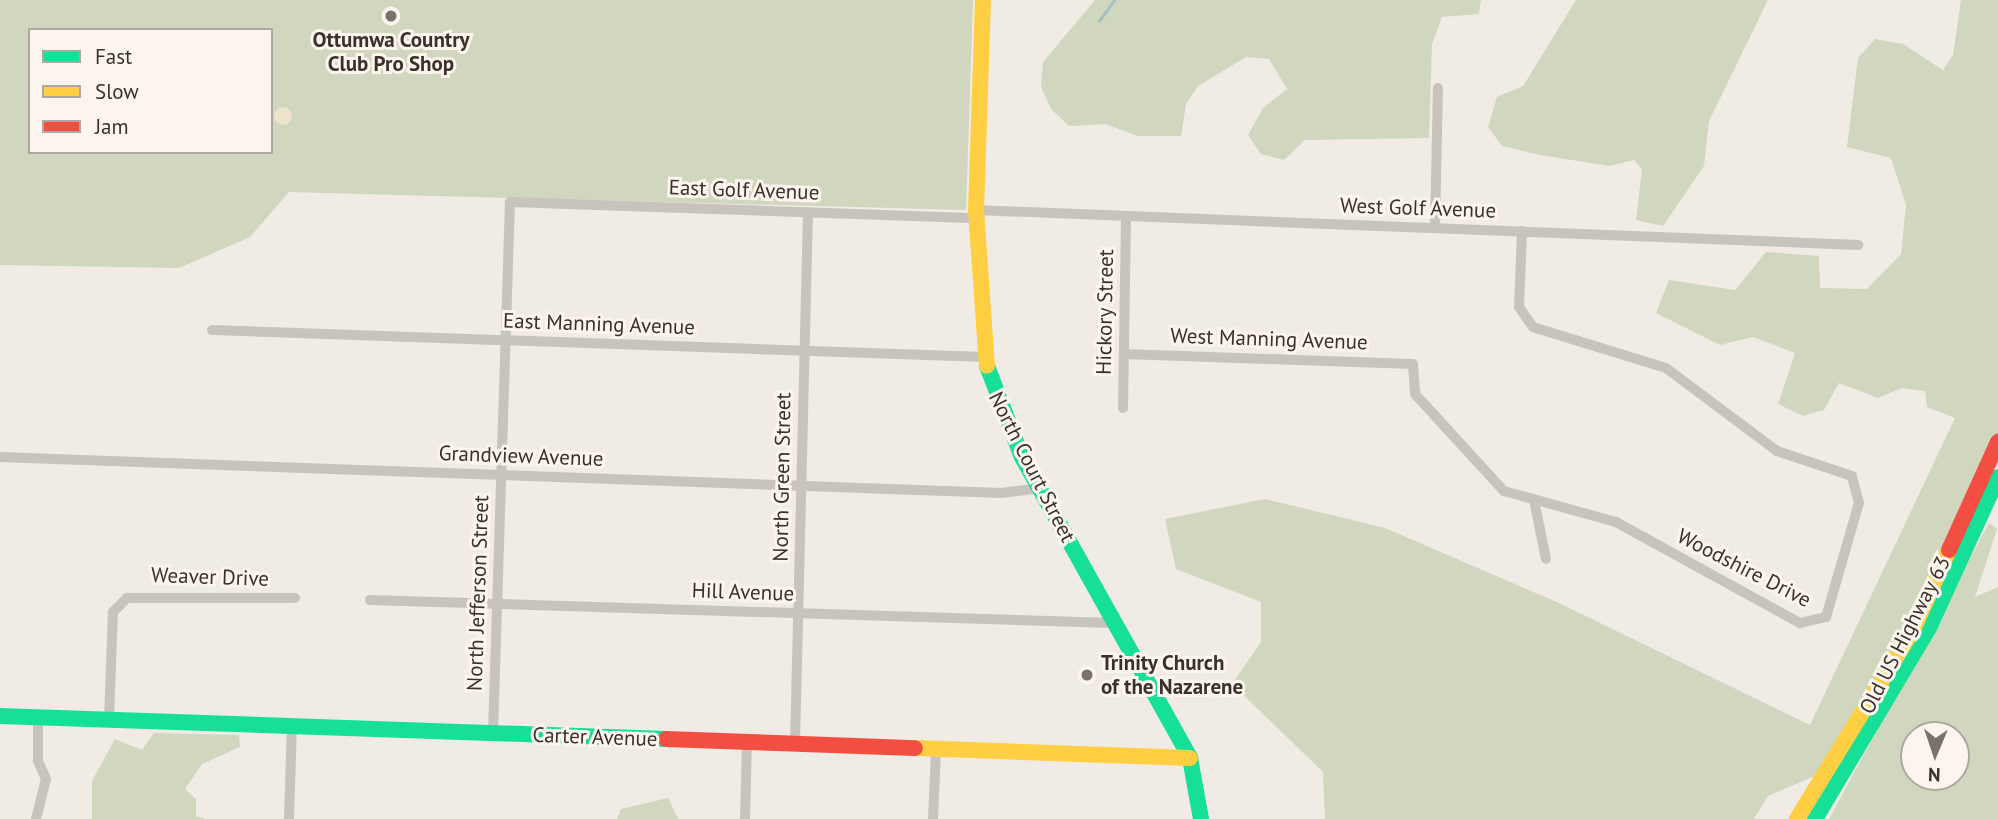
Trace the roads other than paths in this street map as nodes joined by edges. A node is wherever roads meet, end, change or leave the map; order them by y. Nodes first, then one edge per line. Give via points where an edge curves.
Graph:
1 (983, 0) edge
2 (1438, 88) dead end
3 (510, 202) joint
4 (808, 212) junction
5 (976, 214) junction
6 (1126, 216) junction
7 (1435, 228) junction
8 (1522, 232) junction
9 (1858, 245) dead end
10 (212, 330) dead end
11 (506, 340) junction
12 (805, 350) junction
13 (1124, 354) junction
14 (985, 357) junction
15 (1413, 364) joint
16 (1123, 408) dead end
17 (1998, 442) edge
18 (0, 457) edge
19 (502, 475) junction
20 (1998, 477) edge
21 (802, 485) junction
22 (1041, 488) junction
23 (1534, 500) junction
24 (1546, 559) dead end
25 (295, 598) dead end
26 (370, 600) dead end
27 (497, 604) junction
28 (798, 613) junction
29 (1114, 623) junction
30 (0, 716) edge
31 (38, 717) junction
32 (109, 720) junction
33 (292, 726) junction
34 (493, 733) junction
35 (747, 742) junction
36 (795, 744) junction
37 (936, 749) junction
38 (1190, 758) junction
39 (36, 819) edge
40 (289, 819) edge
41 (745, 819) edge
42 (933, 819) edge
43 (1202, 819) edge
44 (1797, 819) edge
45 (1815, 819) edge

1 - 5 main road, North Court Street
2 - 7 street
3 - 4 street, East Golf Avenue
3 - 11 street, North Jefferson Street
4 - 5 street, East Golf Avenue
4 - 12 street, North Green Street
5 - 6 street, West Golf Avenue
5 - 14 main road, North Court Street
6 - 7 street, West Golf Avenue
6 - 13 street, Hickory Street
7 - 8 street, West Golf Avenue
8 - 9 street, West Golf Avenue
8 - 23 street, Woodshire Drive via 1519,307 1533,327 1666,368 1777,451 1841,470 1859,487 1833,609 1817,624 1800,623 1616,522
10 - 11 street, East Manning Avenue
11 - 12 street, East Manning Avenue
11 - 19 street, North Jefferson Street
12 - 14 street, East Manning Avenue
12 - 21 street, North Green Street
13 - 15 street, West Manning Avenue
13 - 16 street, Hickory Street
14 - 22 main road, North Court Street via 999,409
15 - 23 street, Woodshire Drive via 1415,394 1504,491
17 - 44 main road, Old US Highway 63 via 1913,630
18 - 19 street, Grandview Avenue
19 - 21 street, Grandview Avenue
19 - 27 street, North Jefferson Street
20 - 45 main road via 1929,628
21 - 22 street, Grandview Avenue via 1000,493
21 - 28 street, North Green Street
22 - 29 main road, North Court Street
23 - 24 street
25 - 32 street, Weaver Drive via 127,598 113,612
26 - 27 street, Hill Avenue
27 - 28 street, Hill Avenue
27 - 34 street, North Jefferson Street
28 - 29 street, Hill Avenue
28 - 36 street, North Green Street
29 - 38 main road, North Court Street
30 - 31 main road, Carter Avenue
31 - 32 main road, Carter Avenue
31 - 39 street via 38,761 46,779
32 - 33 main road, Carter Avenue
33 - 34 main road, Carter Avenue
33 - 40 street
34 - 35 main road, Carter Avenue
35 - 36 main road, Carter Avenue
35 - 41 street
36 - 37 main road, Carter Avenue
37 - 38 main road, Carter Avenue
37 - 42 street
38 - 43 main road, North Court Street

